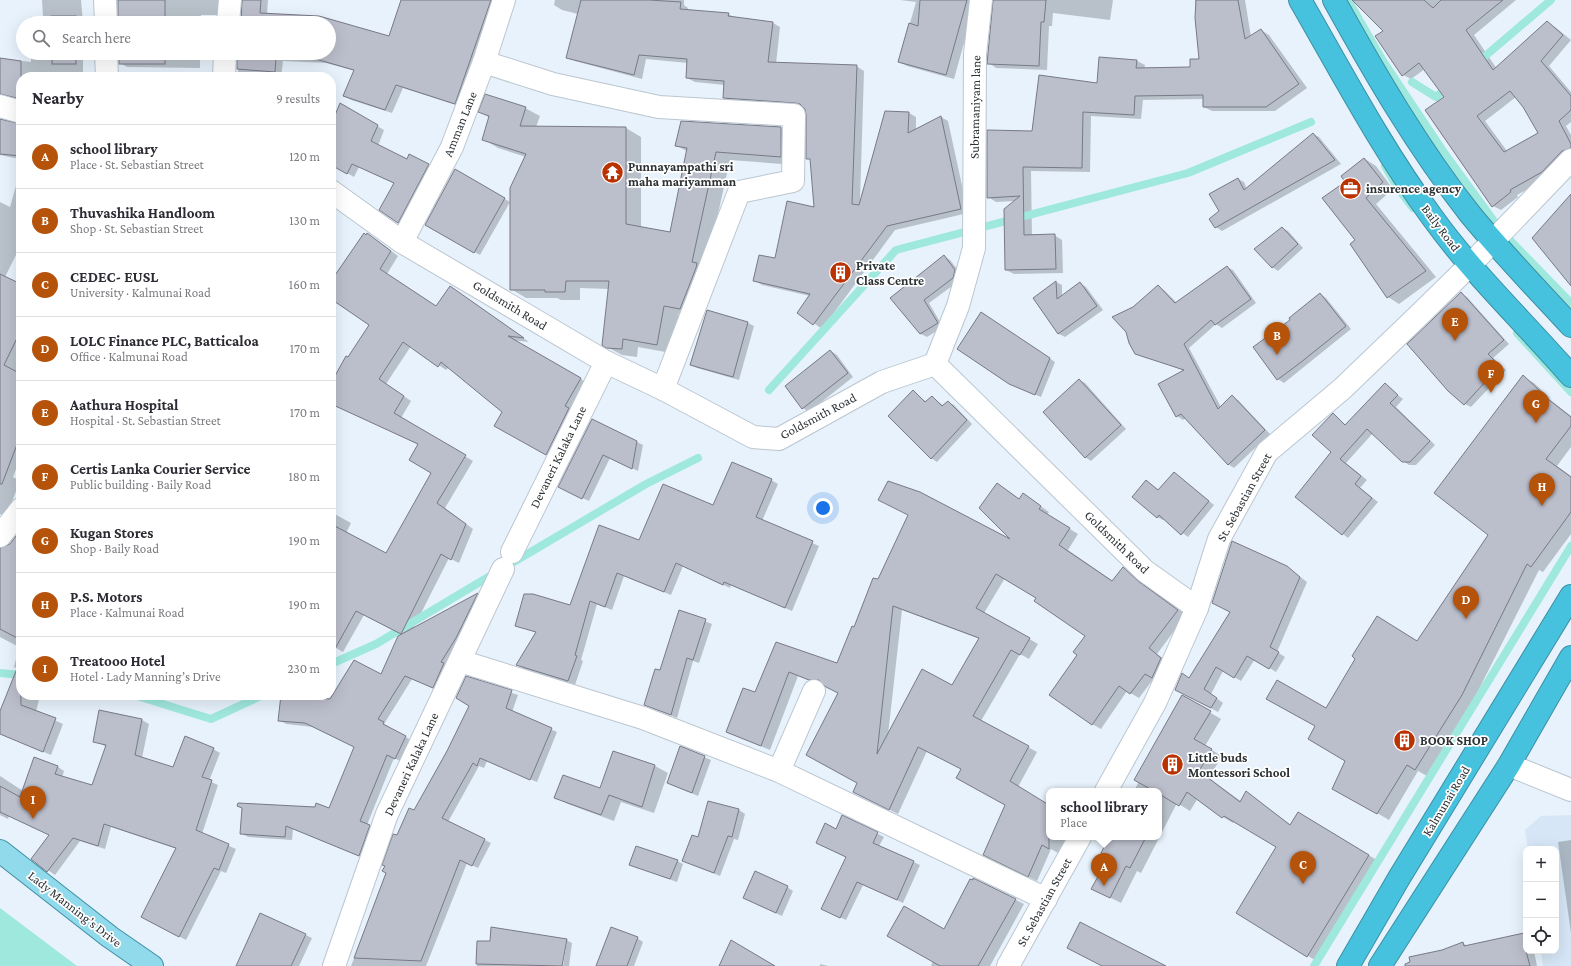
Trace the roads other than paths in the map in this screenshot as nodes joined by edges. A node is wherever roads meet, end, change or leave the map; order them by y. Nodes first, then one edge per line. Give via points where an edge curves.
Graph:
1 (106, 0) edge
2 (230, 0) edge
3 (504, 0) edge
4 (981, 0) edge
5 (1300, 0) edge
6 (1334, 0) edge
7 (106, 16) edge
8 (229, 16) edge
9 (106, 60) edge
10 (225, 60) edge
11 (484, 62) junction
12 (107, 72) edge
13 (224, 72) edge
14 (0, 106) edge
15 (16, 111) edge
16 (1571, 160) edge
17 (336, 195) edge
18 (402, 242) junction
19 (1493, 242) junction
20 (1470, 265) junction
21 (1571, 326) edge
22 (606, 362) junction
23 (935, 364) junction
24 (1571, 376) edge
25 (663, 389) junction
26 (16, 515) edge
27 (0, 536) edge
28 (1571, 596) edge
29 (1197, 608) junction
30 (1571, 657) edge
31 (460, 661) junction
32 (814, 691) dead end
33 (1509, 765) junction
34 (779, 771) junction
35 (1108, 788) edge
36 (1571, 790) edge
37 (1078, 840) edge
38 (0, 851) edge
39 (1046, 899) junction
40 (152, 966) edge
41 (334, 966) edge
42 (1008, 966) edge
43 (1348, 966) edge
44 (1380, 966) edge

1 - 7 street
2 - 8 street
3 - 11 street, Amman Lane
4 - 23 street, Subramaniyam lane via 975,54 974,248 958,306
5 - 20 highway, Baily Road via 1399,169 1432,217
6 - 19 highway via 1426,154
9 - 12 street
10 - 13 street
11 - 18 street, Amman Lane via 452,148
11 - 25 street via 553,84 659,108 794,115 793,181 739,192
14 - 15 street
16 - 19 street, St. Sebastian Street
17 - 18 street, Goldsmith Road
18 - 22 street, Goldsmith Road
19 - 20 street, St. Sebastian Street
19 - 21 highway
20 - 24 highway, Baily Road
20 - 29 street, St. Sebastian Street via 1342,389 1267,452 1219,539
22 - 25 street, Goldsmith Road
22 - 31 street, Devaneri Kalaka Lane
23 - 25 street, Goldsmith Road via 882,382 779,439 753,438
23 - 29 street, Goldsmith Road via 1145,571
26 - 27 street
28 - 43 highway, Kalmunai Road
29 - 35 street, St. Sebastian Street via 1155,703
30 - 33 highway
31 - 34 street via 643,718
31 - 41 street, Devaneri Kalaka Lane via 387,814
32 - 34 street
33 - 36 street
33 - 44 highway
34 - 39 street
37 - 39 street, St. Sebastian Street
38 - 40 main road, Lady Manning’s Drive via 110,937
39 - 42 street, St. Sebastian Street

